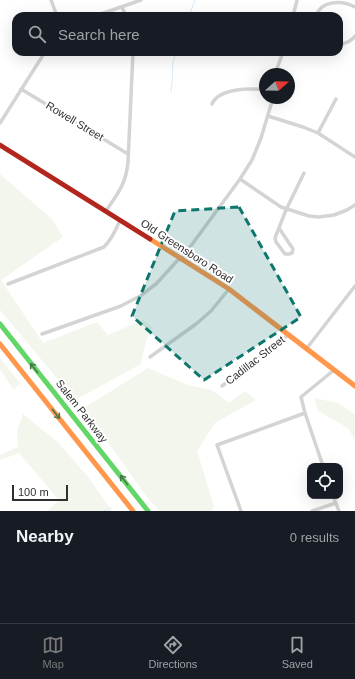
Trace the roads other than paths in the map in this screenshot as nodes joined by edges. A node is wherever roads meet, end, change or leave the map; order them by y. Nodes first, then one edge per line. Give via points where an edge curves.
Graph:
1 (51, 0) edge
2 (141, 0) edge
3 (297, 0) edge
4 (122, 7) junction
5 (355, 7) edge
6 (56, 12) edge
7 (108, 12) edge
8 (124, 12) edge
9 (294, 12) edge
10 (318, 12) edge
11 (355, 36) edge
12 (343, 44) edge
13 (42, 56) edge
14 (133, 56) edge
15 (282, 56) edge
16 (277, 68) edge
17 (21, 89) junction
18 (259, 90) edge
19 (336, 99) dead end
20 (212, 104) dead end
21 (271, 104) edge
22 (268, 116) junction
23 (0, 123) edge
24 (318, 133) junction
25 (0, 145) edge
26 (128, 154) junction
27 (355, 157) edge
28 (304, 173) dead end
29 (240, 179) junction
30 (355, 205) edge
31 (286, 210) junction
32 (106, 211) junction
33 (120, 220) junction
34 (279, 228) junction
35 (182, 258) junction
36 (8, 284) dead end
37 (355, 286) edge
38 (229, 289) junction
39 (0, 324) edge
40 (42, 334) dead end
41 (288, 335) junction
42 (0, 345) edge
43 (307, 348) junction
44 (150, 357) dead end
45 (334, 370) junction
46 (222, 386) dead end
47 (355, 386) edge
48 (305, 413) junction
49 (322, 463) edge
50 (335, 499) edge
51 (336, 503) junction
52 (133, 511) edge
53 (148, 511) edge
54 (241, 511) edge
55 (312, 511) edge
56 (339, 511) edge

1 - 6 street
2 - 4 street
3 - 9 street
4 - 7 street
4 - 8 street
5 - 10 street via 336,0 327,3
11 - 12 street
13 - 17 street
14 - 26 street
15 - 16 street
17 - 23 street
17 - 26 street, Rowell Street
18 - 20 street via 233,91 214,99
19 - 24 street
21 - 22 street
22 - 24 street
22 - 29 street via 262,138
24 - 27 street
25 - 32 main road, Old Greensboro Road
26 - 32 street via 124,182
28 - 31 street
29 - 31 street
29 - 35 street
30 - 31 street via 341,213 326,217
31 - 34 street
32 - 33 main road, Old Greensboro Road
33 - 35 main road, Old Greensboro Road
33 - 36 street via 115,233 104,247
34 - 34 street via 293,249 292,253 285,254 276,242
35 - 38 main road, Old Greensboro Road
35 - 40 street via 140,296 121,306
37 - 43 street
38 - 41 main road, Old Greensboro Road
38 - 44 street via 206,316
53 -> 39 main road, Salem Parkway
41 - 43 main road, Old Greensboro Road
41 - 46 street, Cadillac Street
42 -> 52 main road, Salem Parkway
43 - 45 main road, Old Greensboro Road
45 - 47 main road, Old Greensboro Road
45 - 48 street via 301,397
48 - 49 street
48 - 54 street via 218,445
50 - 51 street
51 - 55 street
51 - 56 street

